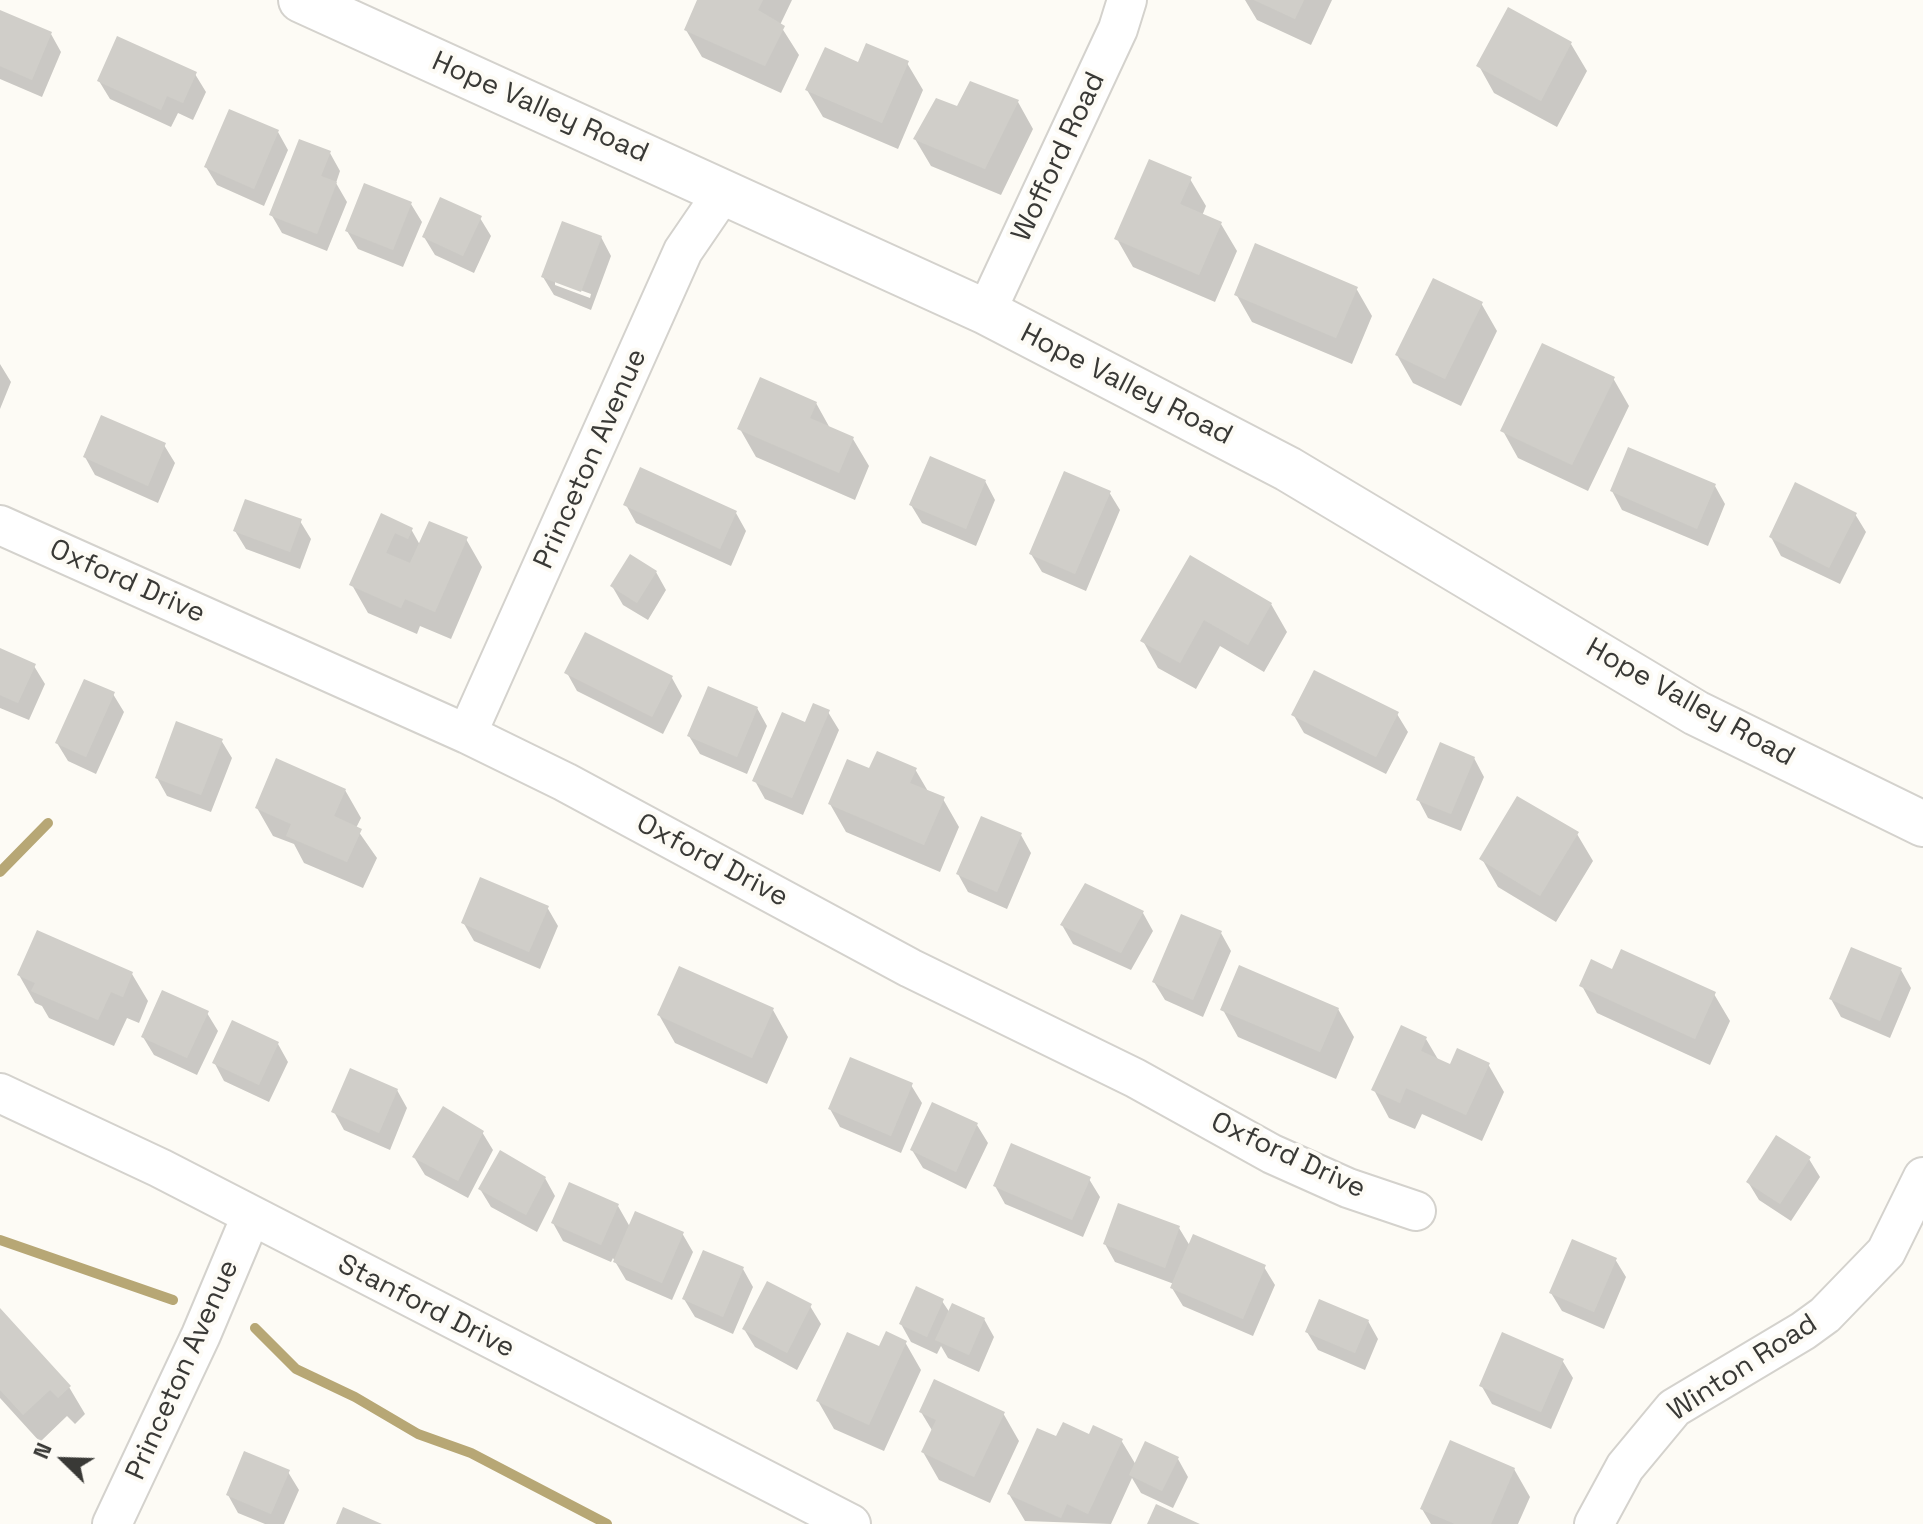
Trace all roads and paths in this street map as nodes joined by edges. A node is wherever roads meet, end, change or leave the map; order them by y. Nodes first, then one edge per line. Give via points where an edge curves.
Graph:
1 (301, 0) edge
2 (1127, 0) edge
3 (724, 191) junction
4 (986, 312) junction
5 (0, 525) edge
6 (467, 734) junction
7 (1923, 824) edge
8 (0, 1093) edge
9 (1923, 1177) edge
10 (1416, 1211) dead end
11 (251, 1216) junction
12 (112, 1524) edge
13 (851, 1524) edge
14 (1594, 1524) edge

1 - 3 main road, Hope Valley Road
2 - 4 street, Wofford Road
3 - 4 main road, Hope Valley Road
3 - 6 street, Princeton Avenue via 683,251
4 - 7 main road, Hope Valley Road via 1288,469 1696,713
5 - 6 street, Oxford Drive
6 - 10 street, Oxford Drive via 910,968 1135,1078 1272,1154
8 - 11 street, Stanford Drive
9 - 14 street, Winton Road via 1897,1233 1876,1263 1803,1331 1674,1408 1625,1467
11 - 12 street, Princeton Avenue
11 - 13 street, Stanford Drive

